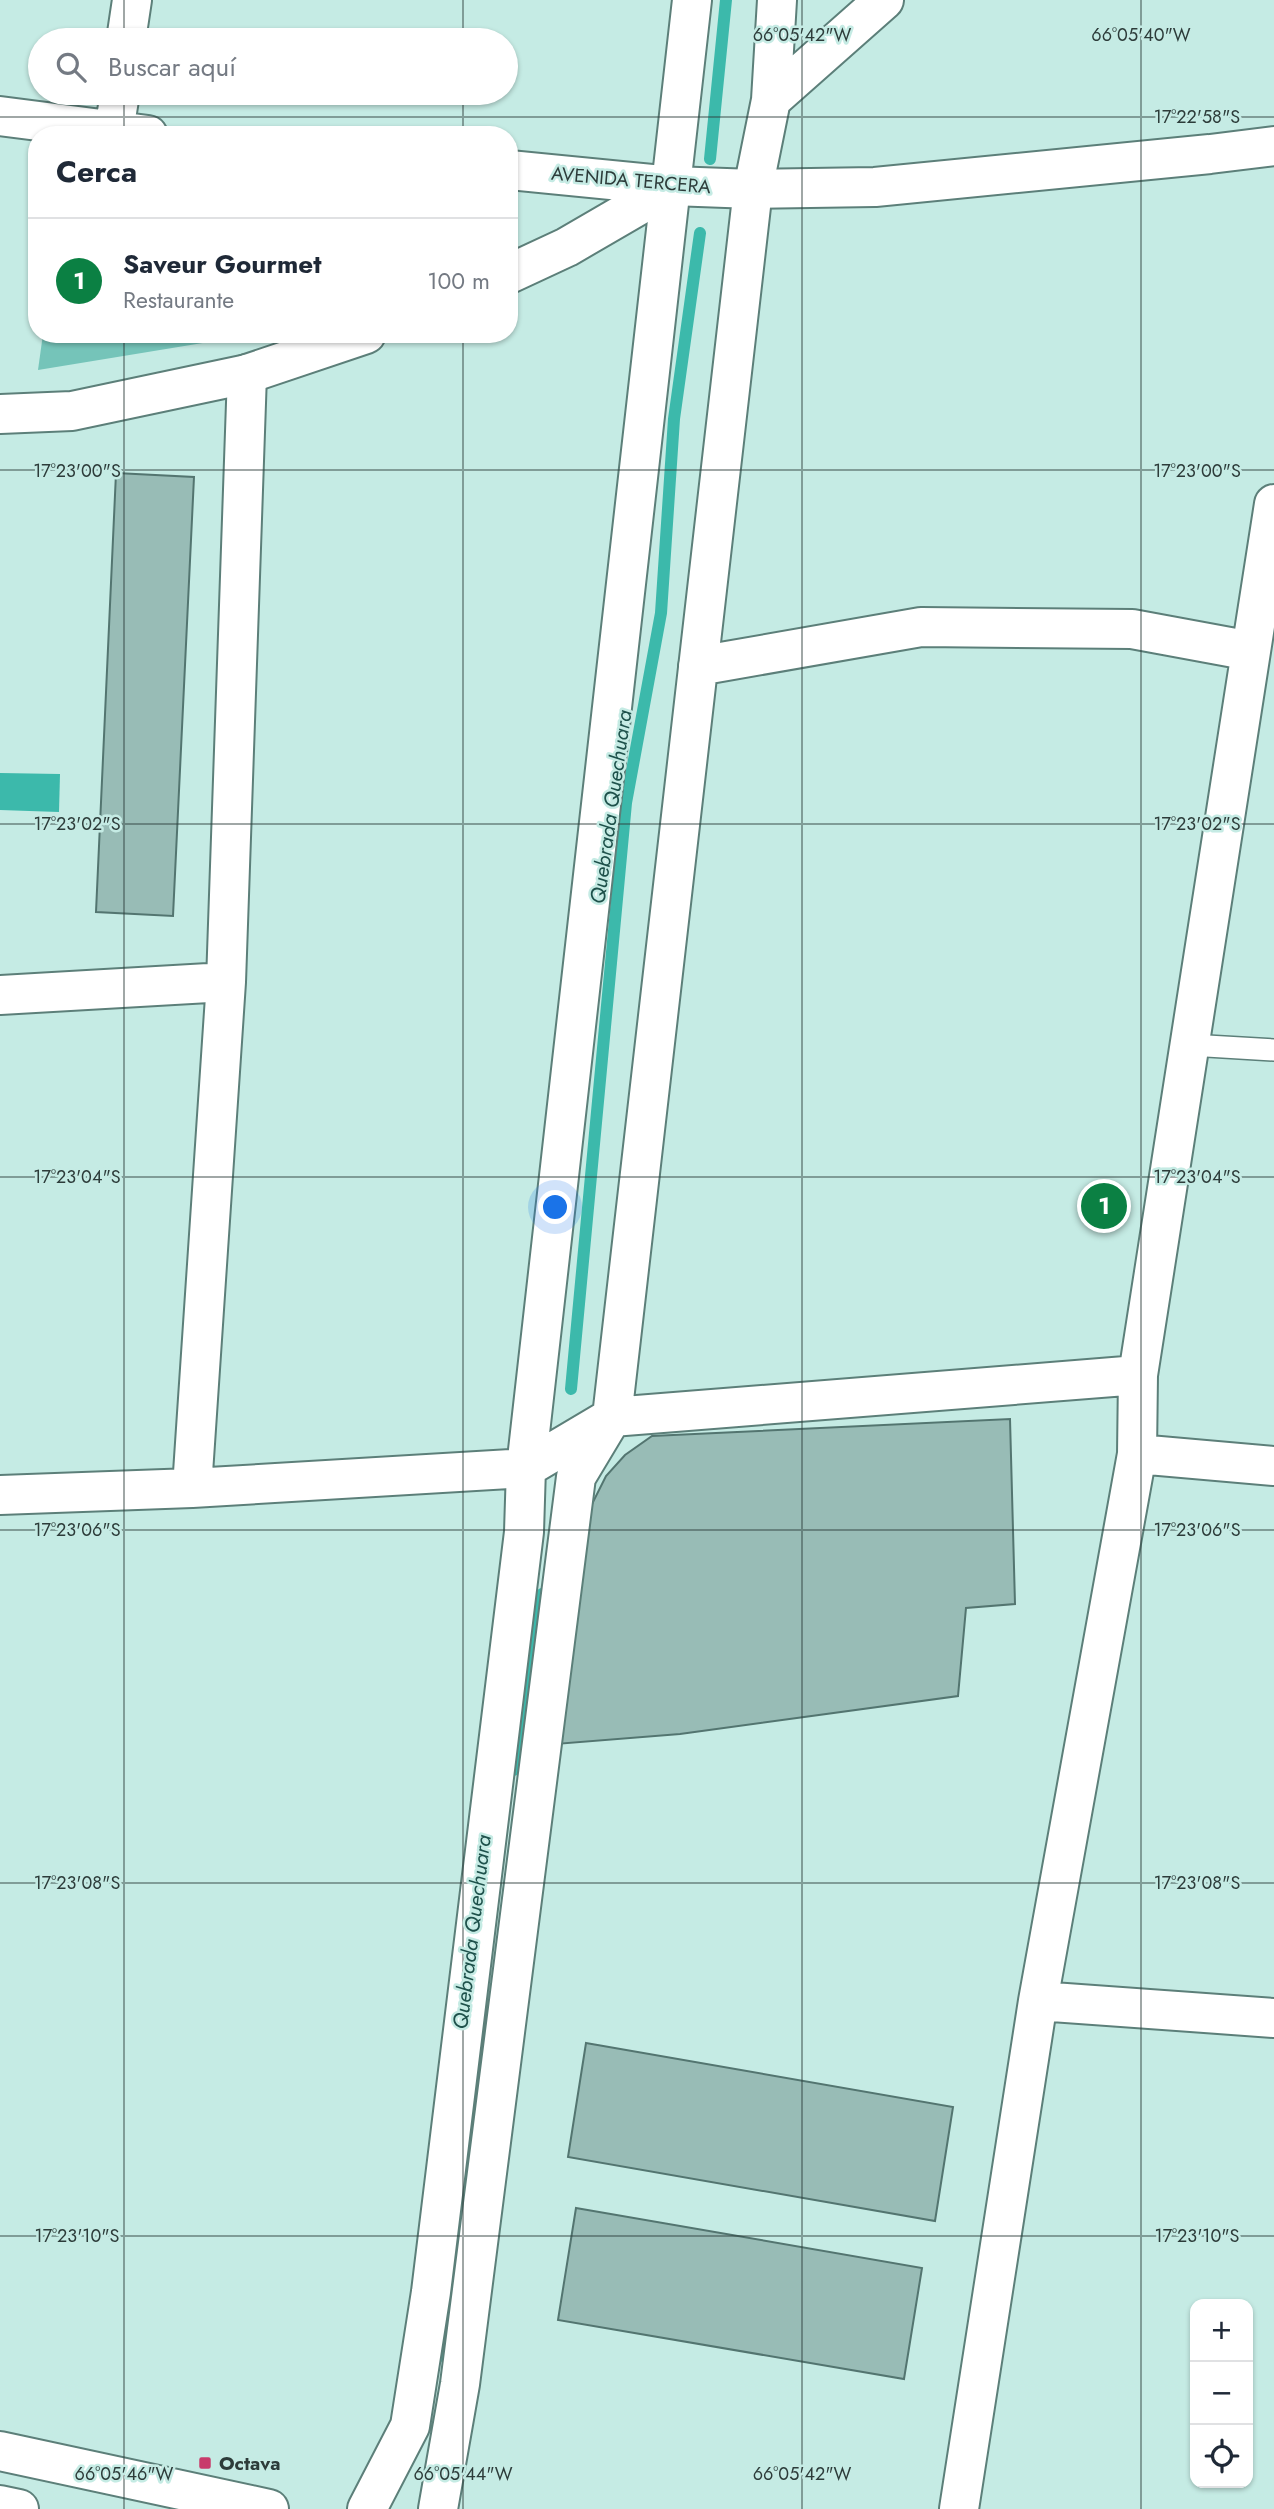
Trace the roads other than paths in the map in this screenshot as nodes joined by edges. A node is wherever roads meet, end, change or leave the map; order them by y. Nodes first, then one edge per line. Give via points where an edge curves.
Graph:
1 (132, 0) edge
2 (692, 0) edge
3 (777, 0) edge
4 (884, 0) edge
5 (128, 28) edge
6 (771, 100) junction
7 (123, 105) edge
8 (0, 116) edge
9 (77, 126) edge
10 (129, 126) edge
11 (1274, 146) edge
12 (518, 171) edge
13 (672, 186) junction
14 (753, 189) junction
15 (518, 270) edge
16 (339, 343) edge
17 (247, 374) junction
18 (0, 414) edge
19 (1274, 504) edge
20 (1251, 651) junction
21 (698, 666) junction
22 (1258, 704) edge
23 (226, 982) junction
24 (0, 995) edge
25 (1190, 1045) junction
26 (1274, 1050) edge
27 (1138, 1375) junction
28 (612, 1417) junction
29 (1137, 1454) junction
30 (1274, 1466) edge
31 (526, 1468) junction
32 (192, 1488) junction
33 (0, 1494) edge
34 (1038, 2001) junction
35 (1274, 2018) edge
36 (0, 2451) edge
37 (0, 2505) edge
38 (19, 2509) edge
39 (269, 2509) edge
40 (368, 2509) edge
41 (438, 2509) edge
42 (959, 2509) edge

1 - 5 main road
2 - 13 main road
3 - 6 main road
4 - 6 main road
6 - 14 main road
7 - 10 main road
8 - 9 main road
11 - 14 main road, AVENIDA TERCERA via 875,187
12 - 13 main road, AVENIDA TERCERA
13 - 14 main road, AVENIDA TERCERA
13 - 15 main road
13 - 31 main road
14 - 21 main road
16 - 17 main road
17 - 18 main road via 72,411
17 - 23 main road
19 - 20 main road
20 - 21 main road via 1132,629 921,627
20 - 22 main road
21 - 28 main road
22 - 25 main road
23 - 24 main road
23 - 32 main road
25 - 26 lane
25 - 27 main road
27 - 28 main road
27 - 29 main road
28 - 31 main road
28 - 41 main road via 576,1477 460,2384
29 - 30 main road
29 - 34 main road
31 - 32 main road
31 - 40 main road via 524,1532 431,2292 410,2426
32 - 33 main road
34 - 35 main road
34 - 42 main road
36 - 39 main road
37 - 38 main road

